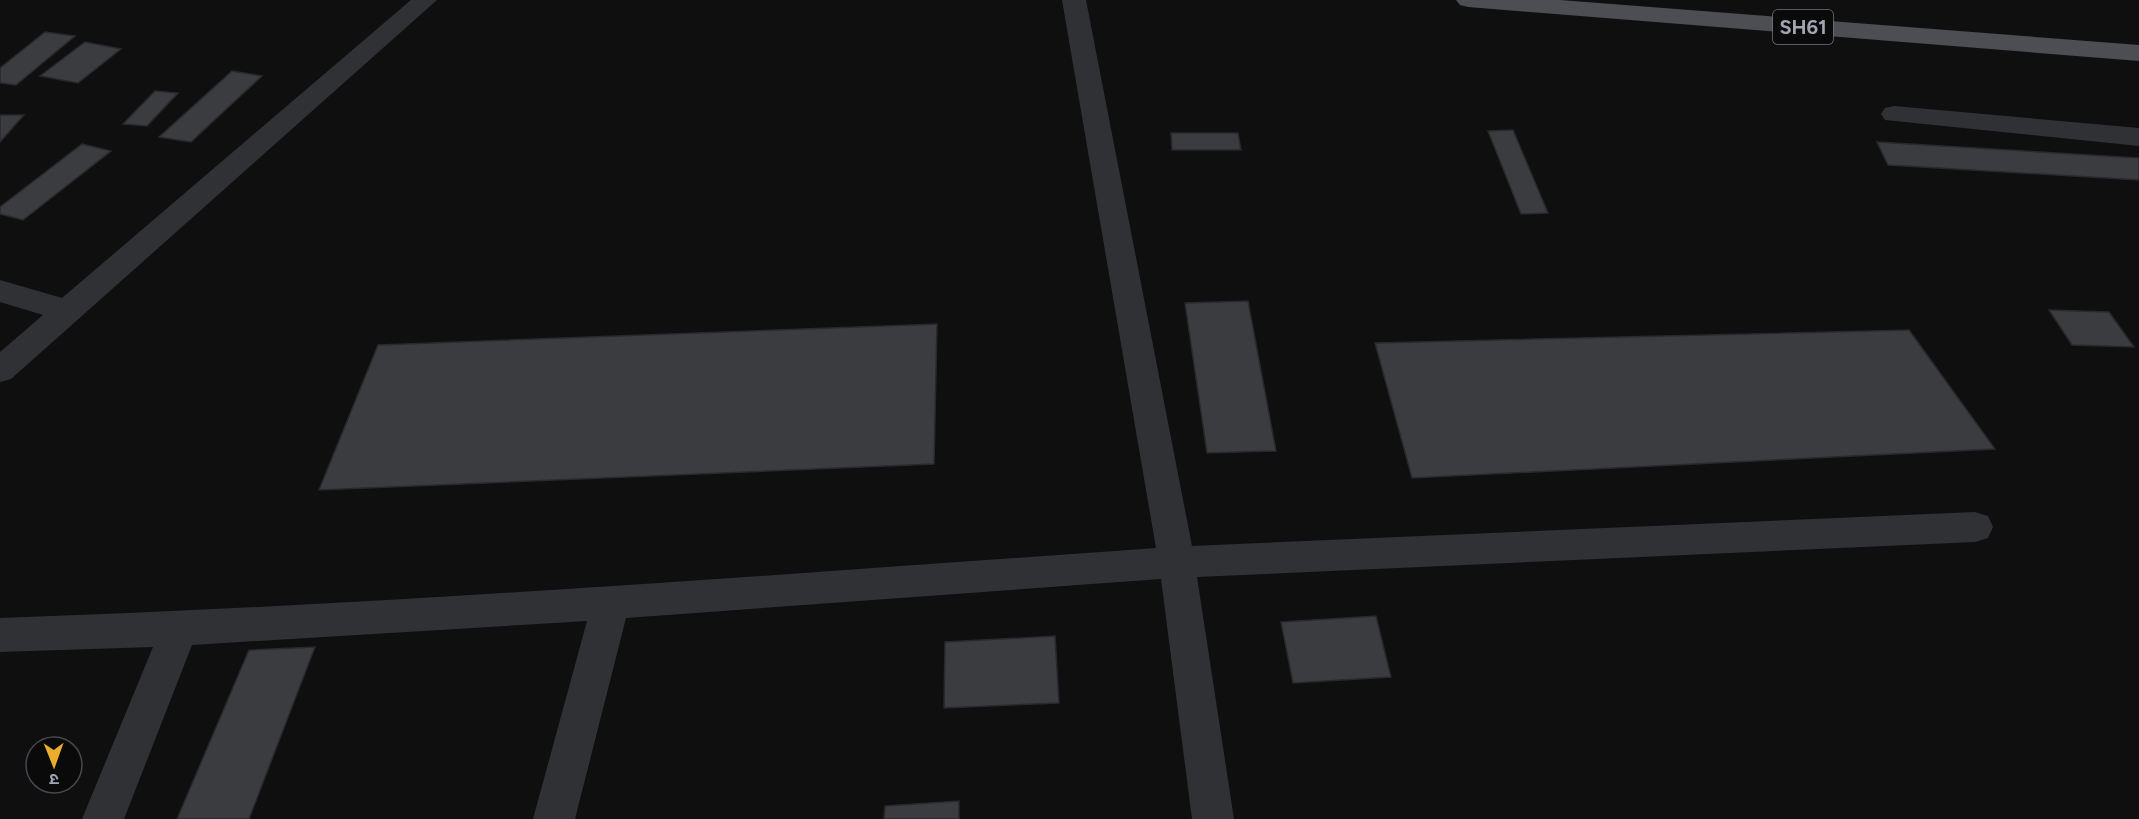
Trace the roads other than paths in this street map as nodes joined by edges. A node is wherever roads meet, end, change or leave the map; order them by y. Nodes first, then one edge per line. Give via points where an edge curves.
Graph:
1 (425, 0) edge
2 (1074, 0) edge
3 (1468, 0) edge
4 (2139, 53) edge
5 (1894, 114) dead end
6 (2139, 137) edge
7 (0, 291) edge
8 (68, 311) junction
9 (0, 370) edge
10 (1975, 527) dead end
11 (1177, 562) junction
12 (610, 603) junction
13 (179, 629) junction
14 (0, 634) edge
15 (103, 819) edge
16 (554, 819) edge
17 (1213, 819) edge

1 - 8 street
2 - 11 street
3 - 4 main road, SH61
5 - 6 street
7 - 8 street
8 - 9 street
10 - 11 street
11 - 12 street
11 - 17 street
12 - 13 street
12 - 16 street
13 - 14 street
13 - 15 street

